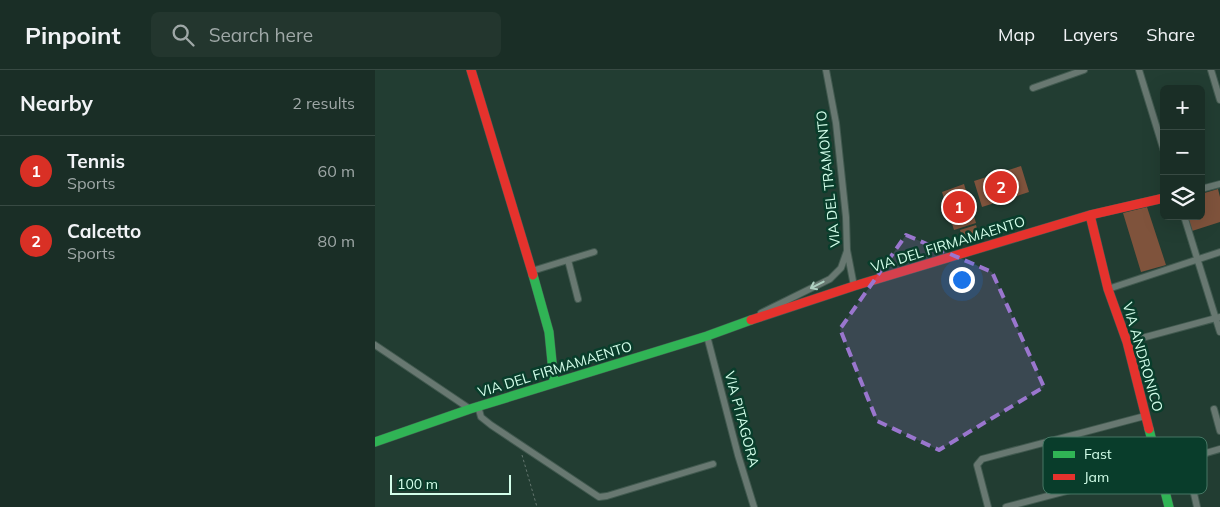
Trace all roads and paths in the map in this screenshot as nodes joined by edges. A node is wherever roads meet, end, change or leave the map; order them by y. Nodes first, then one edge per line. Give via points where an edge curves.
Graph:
1 (471, 70) edge
2 (826, 70) edge
3 (1084, 70) edge
4 (1139, 70) edge
5 (1211, 70) edge
6 (1033, 88) dead end
7 (1220, 100) edge
8 (1160, 138) edge
9 (1220, 184) edge
10 (1205, 188) edge
11 (1160, 199) edge
12 (1090, 215) junction
13 (1185, 220) edge
14 (847, 250) junction
15 (594, 252) dead end
16 (1220, 252) edge
17 (1198, 259) junction
18 (568, 260) junction
19 (533, 271) junction
20 (854, 286) junction
21 (1109, 289) junction
22 (578, 299) dead end
23 (1218, 318) edge
24 (743, 323) junction
25 (1220, 332) edge
26 (707, 336) junction
27 (1127, 342) junction
28 (375, 345) edge
29 (554, 382) junction
30 (474, 408) junction
31 (1215, 408) dead end
32 (1145, 416) junction
33 (1220, 431) edge
34 (1065, 437) edge
35 (1150, 437) edge
36 (375, 442) edge
37 (1043, 443) edge
38 (521, 444) junction
39 (1220, 449) edge
40 (1207, 452) edge
41 (713, 464) dead end
42 (1056, 494) edge
43 (1165, 494) edge
44 (1194, 494) edge
45 (537, 507) edge
46 (754, 507) edge
47 (988, 507) edge
48 (1007, 507) edge
49 (1169, 507) edge
50 (1197, 507) edge

1 - 19 street
2 - 14 street, VIA DEL TRAMONTO via 836,123
3 - 6 street
4 - 8 street
5 - 7 street
9 - 10 street
11 - 12 street, VIA DEL FIRMAMAENTO
12 - 20 street, VIA DEL FIRMAMAENTO
12 - 21 street, VIA ANDRONICO
13 - 17 street
14 - 20 street, VIA DEL TRAMONTO
14 -> 24 street, VIA DEL FIRMAMAENTO via 841,268 830,279
15 - 18 street
16 - 17 street
17 - 21 street
17 - 23 street
18 - 19 street
18 - 22 street
19 - 29 street via 549,332
20 - 24 street, VIA DEL FIRMAMAENTO
21 - 27 street, VIA ANDRONICO
23 - 25 street
23 - 27 street
24 - 26 street, VIA DEL FIRMAMAENTO
26 - 29 street, VIA DEL FIRMAMAENTO
26 - 46 street, VIA PITAGORA
27 - 32 street, VIA ANDRONICO
28 - 30 street
29 - 30 street, VIA DEL FIRMAMAENTO
30 - 36 street, VIA DEL FIRMAMAENTO
30 - 38 street via 481,418
31 - 33 street
32 - 34 street
32 - 35 street, VIA ANDRONICO
37 - 47 street via 982,459 977,465
38 - 41 street via 599,497
38 - 45 path
39 - 40 street
42 - 48 street
43 - 49 street, VIA ANDRONICO
44 - 50 street

